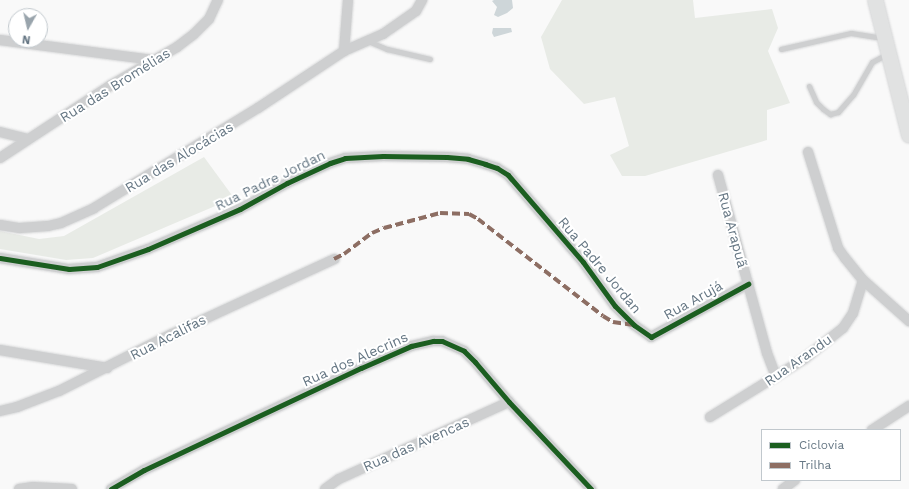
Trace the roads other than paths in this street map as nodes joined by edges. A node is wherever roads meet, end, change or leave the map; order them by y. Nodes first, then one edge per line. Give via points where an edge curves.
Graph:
1 (218, 0) edge
2 (348, 0) edge
3 (422, 0) edge
4 (874, 0) edge
5 (884, 38) junction
6 (0, 40) edge
7 (367, 41) junction
8 (781, 49) dead end
9 (344, 51) junction
10 (888, 53) junction
11 (430, 59) dead end
12 (153, 60) junction
13 (809, 86) dead end
14 (0, 132) edge
15 (909, 135) edge
16 (28, 138) junction
17 (808, 152) dead end
18 (0, 158) edge
19 (718, 175) dead end
20 (0, 225) edge
21 (0, 258) edge
22 (334, 259) dead end
23 (863, 280) junction
24 (748, 284) junction
25 (909, 321) edge
26 (651, 337) joint
27 (0, 350) edge
28 (107, 368) junction
29 (776, 376) junction
30 (509, 402) junction
31 (909, 406) edge
32 (0, 411) edge
33 (710, 417) dead end
34 (874, 429) edge
35 (794, 481) edge
36 (19, 489) edge
37 (72, 489) edge
38 (110, 489) edge
39 (325, 489) edge
40 (591, 489) edge
41 (782, 489) edge

1 - 12 street, Rua das Bromélias via 208,19 194,34
2 - 9 street
3 - 7 street via 416,11 383,34
4 - 5 street
5 - 8 lane via 850,33
5 - 10 street
6 - 12 street
7 - 9 street
7 - 11 lane via 387,49
9 - 20 street, Rua das Alocácias via 199,145 76,217 62,223 36,228
10 - 13 lane via 872,62 853,95 838,112 830,114 823,109 816,102
10 - 15 street
12 - 16 street, Rua das Bromélias
14 - 16 street
16 - 18 street, Rua das Bromélias
17 - 23 street via 838,248
19 - 24 street, Rua Arapuã
21 - 26 street, Rua Padre Jordan via 69,269 97,267 148,249 240,209 287,183 345,158 383,156 468,159 497,168 508,175 583,262 615,306
22 - 28 street, Rua Acalifas via 172,334
23 - 25 street
23 - 29 street, Rua Arandu via 853,313 843,328 804,359
24 - 26 street, Rua Arujá
24 - 29 street, Rua Arapuã
27 - 28 street
28 - 32 street, Rua Acalifas via 43,398
29 - 33 street, Rua Arandu
30 - 38 street, Rua dos Alecrins via 464,351 442,341 424,342 246,422 144,470
30 - 39 street, Rua das Avencas via 339,479
30 - 40 street, Rua dos Alecrins
31 - 34 street
35 - 41 street
36 - 37 street

